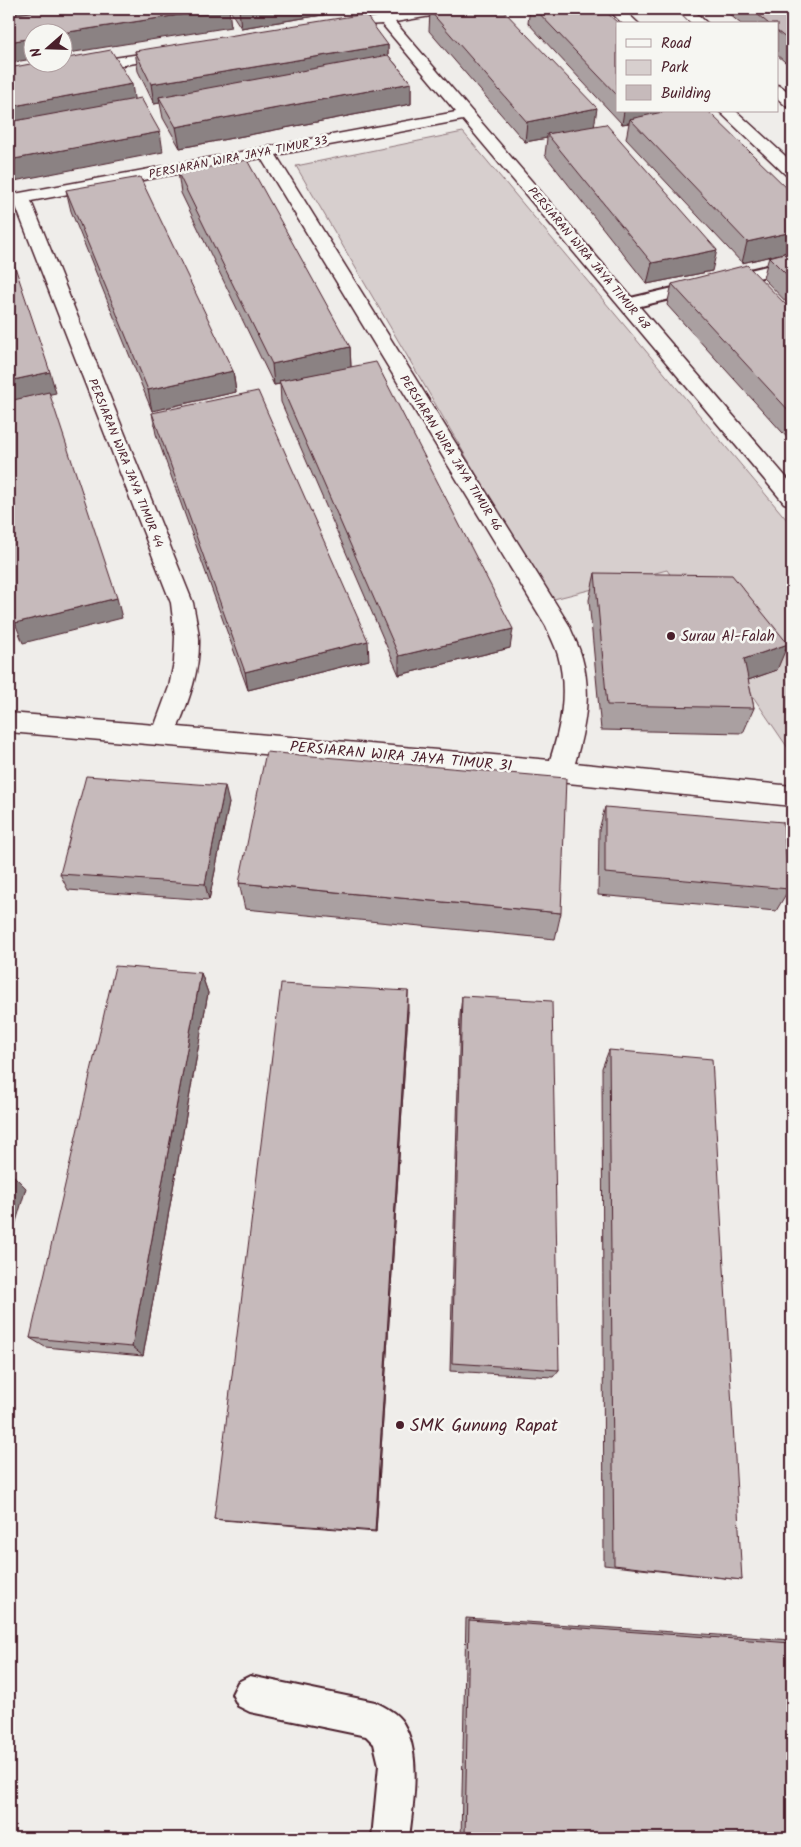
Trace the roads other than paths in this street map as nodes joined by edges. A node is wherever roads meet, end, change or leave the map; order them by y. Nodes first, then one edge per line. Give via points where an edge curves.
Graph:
1 (449, 9) edge
2 (615, 9) edge
3 (684, 9) edge
4 (385, 19) junction
5 (630, 22) edge
6 (699, 22) edge
7 (356, 24) edge
8 (192, 50) edge
9 (9, 79) edge
10 (778, 91) edge
11 (792, 103) edge
12 (728, 112) edge
13 (466, 115) junction
14 (266, 152) junction
15 (792, 171) edge
16 (15, 199) edge
17 (792, 264) edge
18 (628, 304) junction
19 (792, 498) edge
20 (9, 723) edge
21 (163, 734) junction
22 (560, 770) junction
23 (792, 796) edge
24 (250, 1694) dead end
25 (391, 1838) edge

1 - 4 street
2 - 5 street
3 - 6 street
4 - 7 street
4 - 13 street, PERSIARAN WIRA JAYA TIMUR 48
8 - 9 street
10 - 11 street
12 - 15 street
13 - 14 street, PERSIARAN WIRA JAYA TIMUR 33
13 - 18 street, PERSIARAN WIRA JAYA TIMUR 48
14 - 16 street, PERSIARAN WIRA JAYA TIMUR 33
14 - 22 street, PERSIARAN WIRA JAYA TIMUR 46 via 557,624 571,661 575,693 574,724
16 - 21 street, PERSIARAN WIRA JAYA TIMUR 44 via 182,602 187,638 186,667
17 - 18 lane
18 - 19 street, PERSIARAN WIRA JAYA TIMUR 48
20 - 21 street, PERSIARAN WIRA JAYA TIMUR 31
21 - 22 street, PERSIARAN WIRA JAYA TIMUR 31
22 - 23 street, PERSIARAN WIRA JAYA TIMUR 31
24 - 25 lane via 375,1720 390,1734 397,1765

